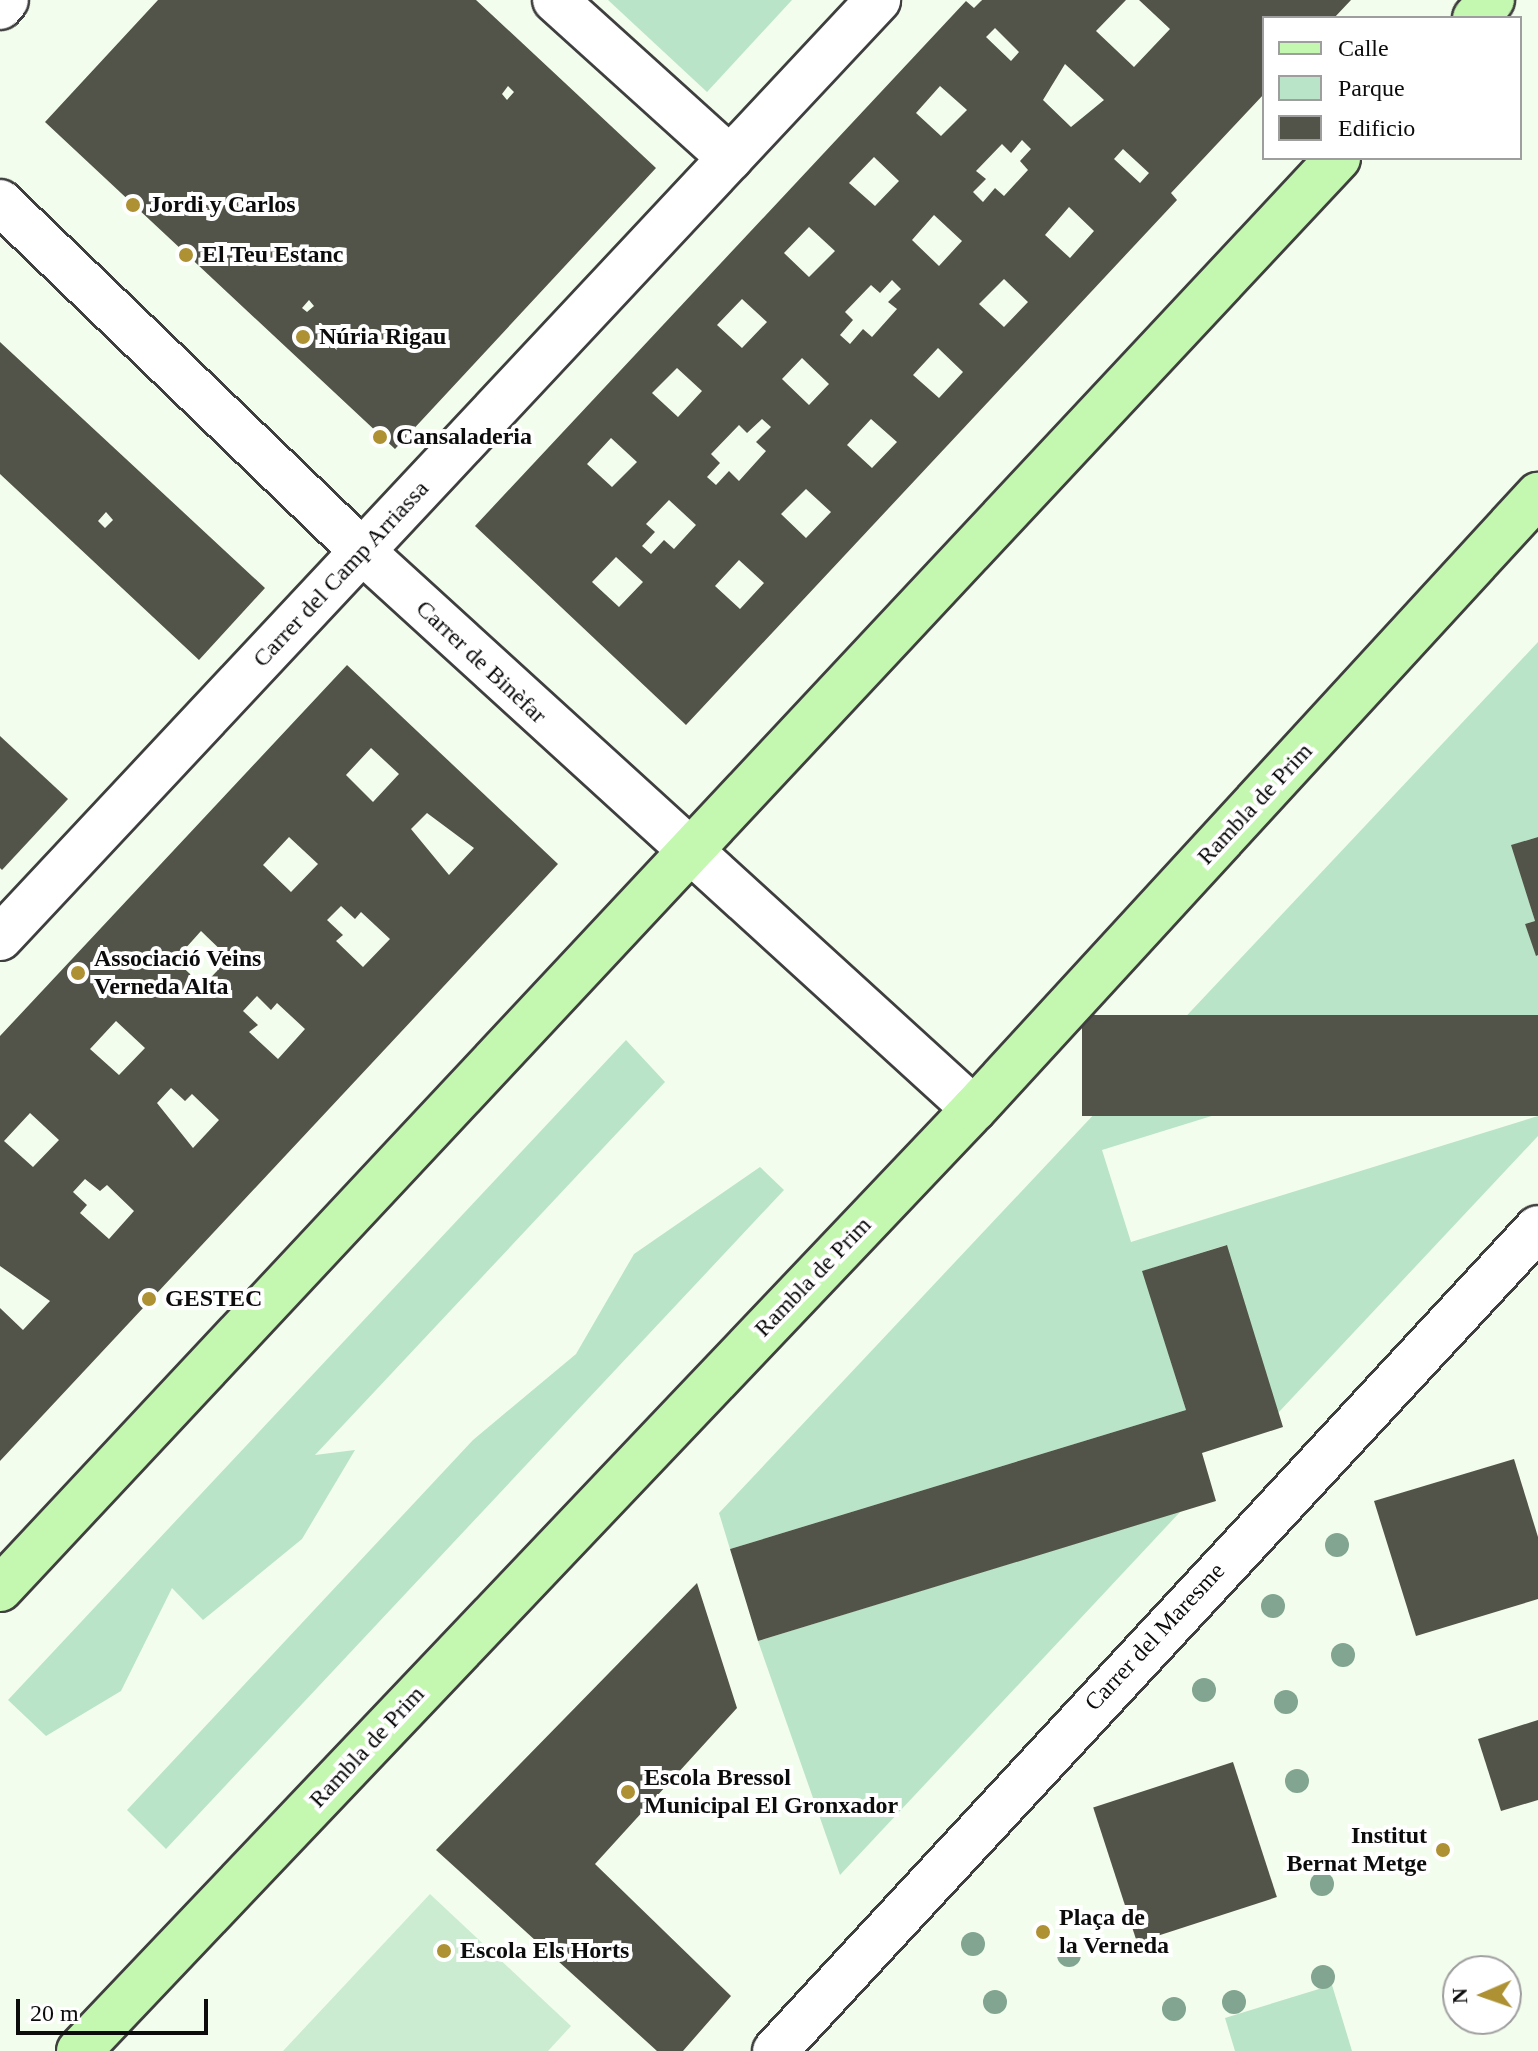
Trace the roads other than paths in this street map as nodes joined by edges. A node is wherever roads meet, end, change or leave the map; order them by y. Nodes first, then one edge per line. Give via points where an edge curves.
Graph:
1 (6, 0) edge
2 (555, 0) edge
3 (878, 0) edge
4 (1492, 0) edge
5 (0, 7) edge
6 (1477, 16) edge
7 (730, 158) junction
8 (1336, 160) edge
9 (0, 202) edge
10 (1538, 495) edge
11 (362, 551) junction
12 (687, 852) junction
13 (0, 938) edge
14 (974, 1109) junction
15 (1538, 1228) edge
16 (0, 1589) edge
17 (79, 2051) edge
18 (775, 2051) edge

1 - 5 street
2 - 7 street
3 - 7 street, Carrer del Camp Arriassa
4 - 6 main road
7 - 11 street, Carrer del Camp Arriassa
8 - 12 main road
9 - 11 street, Carrer de Binèfar
10 - 14 main road, Rambla de Prim
11 - 12 street, Carrer de Binèfar
11 - 13 street, Carrer del Camp Arriassa
12 - 14 street, Carrer de Binèfar
12 - 16 main road
14 - 17 main road, Rambla de Prim
15 - 18 street, Carrer del Maresme

